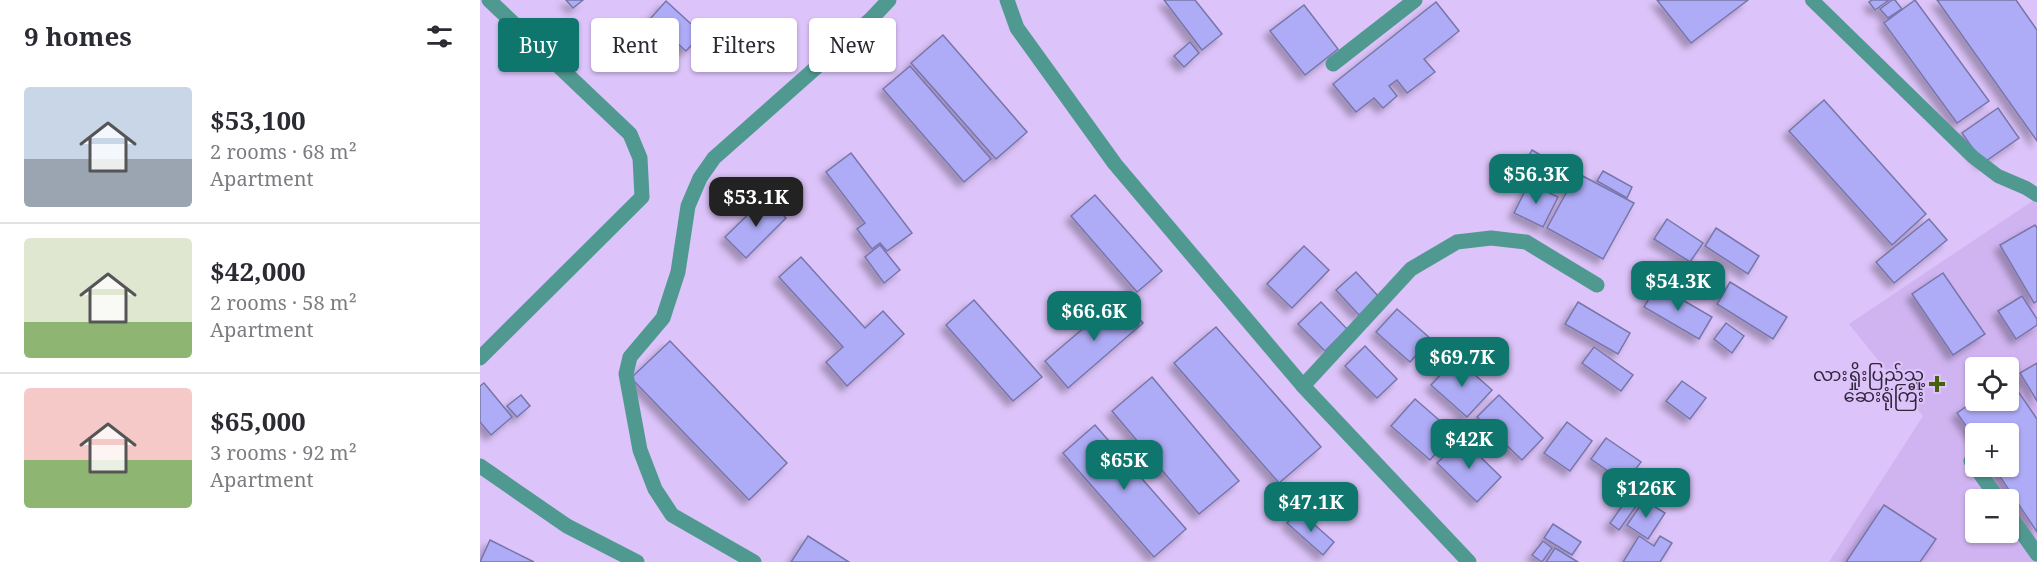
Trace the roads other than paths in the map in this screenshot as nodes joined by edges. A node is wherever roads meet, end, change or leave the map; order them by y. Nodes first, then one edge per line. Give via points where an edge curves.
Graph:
1 (489, 0) edge
2 (889, 0) edge
3 (1007, 0) edge
4 (1415, 0) edge
5 (1812, 0) edge
6 (1334, 64) dead end
7 (2037, 195) edge
8 (1597, 285) dead end
9 (480, 358) edge
10 (1303, 386) junction
11 (480, 466) edge
12 (2019, 529) edge
13 (2037, 554) edge
14 (637, 562) edge
15 (754, 562) edge
16 (1469, 562) edge

1 - 9 street via 630,134 640,158 642,197
2 - 15 street via 714,158 688,206 678,272 663,318 630,357 626,374 640,450 655,489 672,515
3 - 10 street via 1017,28 1115,164
4 - 6 street
5 - 7 lane via 1972,158
8 - 10 street via 1526,242 1491,238 1457,242 1411,269
10 - 16 street
11 - 14 street via 567,526
12 - 13 street

